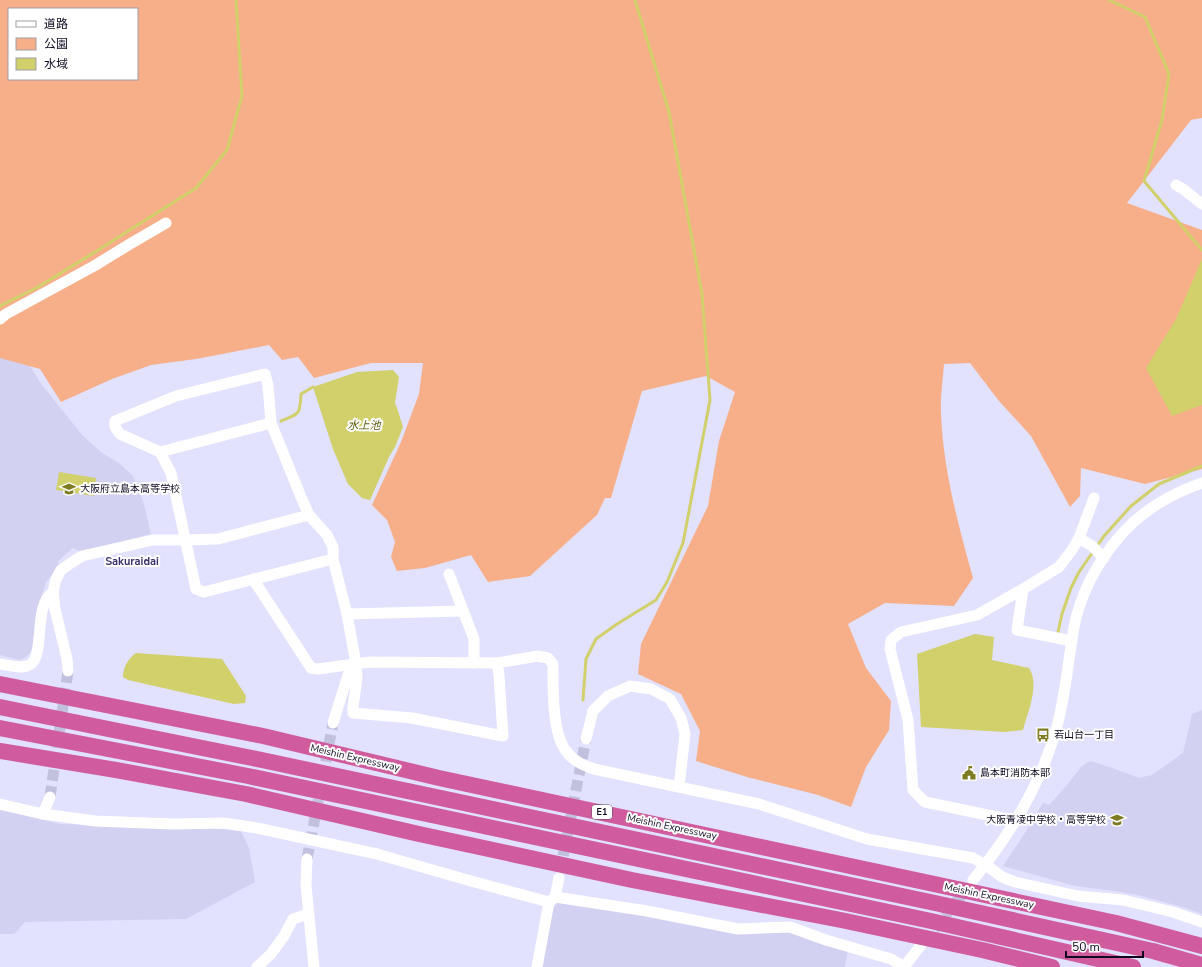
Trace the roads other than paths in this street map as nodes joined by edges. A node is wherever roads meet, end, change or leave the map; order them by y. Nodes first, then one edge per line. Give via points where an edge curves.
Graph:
1 (1176, 185) dead end
2 (1202, 204) edge
3 (166, 223) dead end
4 (0, 318) edge
5 (271, 423) junction
6 (160, 452) junction
7 (1202, 483) edge
8 (1094, 498) dead end
9 (310, 515) junction
10 (1079, 538) junction
11 (185, 540) junction
12 (1097, 552) junction
13 (333, 559) junction
14 (449, 574) dead end
15 (253, 579) junction
16 (1023, 589) junction
17 (53, 592) junction
18 (463, 611) junction
19 (347, 614) junction
20 (1072, 640) junction
21 (474, 662) junction
22 (497, 662) junction
23 (0, 664) edge
24 (356, 664) junction
25 (68, 671) tunnel mouth
26 (0, 684) edge
27 (0, 707) edge
28 (333, 723) tunnel mouth
29 (0, 728) edge
30 (586, 739) tunnel mouth
31 (0, 750) edge
32 (679, 787) junction
33 (50, 797) tunnel mouth
34 (0, 804) edge
35 (43, 814) junction
36 (1016, 821) junction
37 (307, 859) tunnel mouth
38 (986, 865) junction
39 (559, 878) tunnel mouth
40 (973, 880) tunnel mouth
41 (552, 899) junction
42 (308, 914) junction
43 (1202, 922) edge
44 (921, 945) tunnel mouth
45 (1202, 946) edge
46 (1202, 965) edge
47 (257, 967) edge
48 (314, 967) edge
49 (537, 967) edge
50 (905, 967) edge
51 (1052, 967) edge
52 (1133, 967) edge

1 - 2 street
3 - 4 street
5 - 6 street
5 - 6 street via 265,374 176,396 115,421 115,427 120,434
5 - 9 street
6 - 11 street via 171,473
7 - 12 street via 1159,502
8 - 10 street
9 - 11 street via 218,539
9 - 13 street via 327,535 333,547
10 - 12 street
10 - 16 street via 1060,567
11 - 15 street via 196,589 204,592
11 - 17 street via 153,540 82,556 61,570
12 - 20 street
13 - 15 street
13 - 19 street
14 - 18 street
15 - 24 street via 311,668 318,670
16 - 20 street via 1017,630
16 - 36 street via 977,615 901,632 890,640 908,720 913,790 925,802
17 - 23 street via 48,596 42,611 36,656 31,664
17 - 25 street
18 - 19 street
18 - 21 street via 474,639
19 - 24 street
20 - 36 street via 1056,730 1037,782
21 - 22 street
21 - 24 street
22 - 24 street via 503,736 412,718 353,713
22 - 32 street via 538,656 548,658 552,664 556,726 560,741 578,763 594,769
24 - 28 street via 348,675
26 - 45 highway, Meishin Expressway / E1 via 263,736 438,778 1116,923
27 - 46 highway, Meishin Expressway / E1 via 244,756 935,903 1138,948
29 - 52 highway via 248,776 931,921
30 - 32 street via 593,712 608,696 630,686 651,689 670,699 681,718 685,734
31 - 51 highway via 246,794 632,880 841,920
32 - 38 street via 759,804 867,840 973,858
33 - 35 street
34 - 35 street
35 - 41 street via 95,821 224,824 256,828 376,854 471,881
36 - 38 street
37 - 42 street
38 - 40 street
38 - 43 street via 1002,877 1015,882 1078,896 1123,900
39 - 41 street
41 - 49 street
41 - 50 street via 647,911 738,929 790,927 891,959
42 - 47 street via 293,919 271,954
42 - 48 street
44 - 50 street

